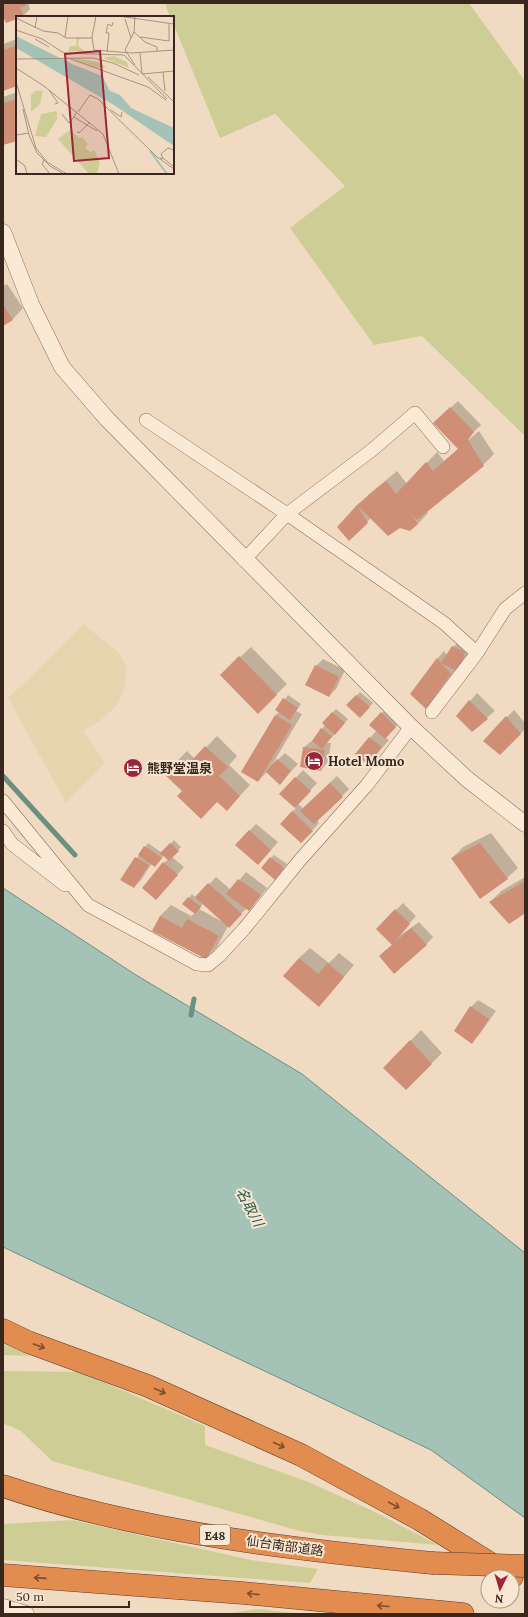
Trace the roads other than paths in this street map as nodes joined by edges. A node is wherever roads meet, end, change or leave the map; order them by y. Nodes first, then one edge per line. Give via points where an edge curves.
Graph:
1 (3, 232) edge
2 (146, 420) dead end
3 (444, 447) dead end
4 (287, 514) junction
5 (244, 560) junction
6 (525, 593) edge
7 (476, 653) junction
8 (432, 712) dead end
9 (411, 727) junction
10 (3, 801) edge
11 (525, 824) edge
12 (3, 831) edge
13 (84, 900) junction
14 (3, 1330) edge
15 (3, 1486) edge
16 (525, 1566) edge
17 (499, 1569) edge
18 (3, 1575) edge
19 (3, 1607) edge
20 (26, 1614) edge
21 (463, 1614) edge

1 - 5 street via 31,304 62,367 107,419
2 - 4 street
3 - 4 street via 415,413 372,450
4 - 5 street
4 - 7 street via 444,623
5 - 9 street
6 - 7 street via 504,609
7 - 8 street
9 - 11 street via 467,779
9 - 13 street via 367,785 300,860 244,929 208,966 197,964 88,905
10 - 13 street
12 - 13 street via 12,844
14 -> 17 highway via 28,1342 148,1386 301,1455 420,1519
15 - 16 highway, 仙台南部道路 / E48, bridge via 107,1515 272,1545 432,1563
21 -> 18 highway via 243,1593
19 - 20 street

